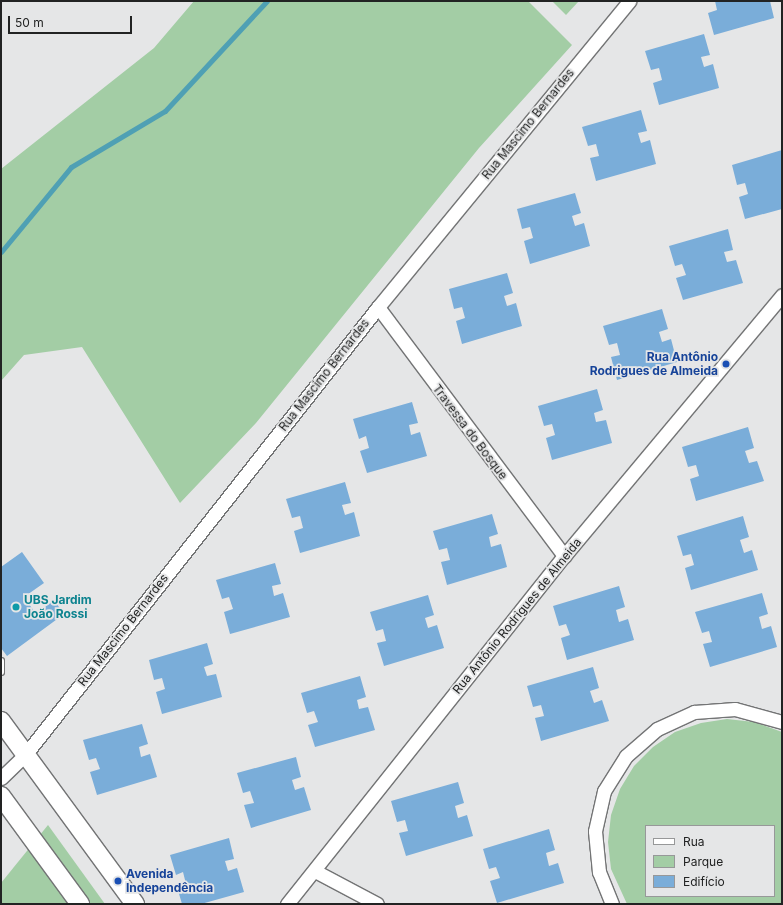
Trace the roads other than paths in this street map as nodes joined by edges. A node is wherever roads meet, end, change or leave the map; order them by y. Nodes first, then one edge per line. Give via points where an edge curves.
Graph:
1 (629, 1) edge
2 (782, 295) edge
3 (378, 307) junction
4 (564, 556) junction
5 (1, 661) edge
6 (1, 672) edge
7 (1, 721) edge
8 (782, 722) edge
9 (24, 755) junction
10 (1, 778) edge
11 (1, 796) edge
12 (315, 871) junction
13 (80, 904) edge
14 (135, 904) edge
15 (287, 904) edge
16 (377, 904) edge
17 (612, 904) edge

1 - 3 street, Rua Mascimo Bernardes
2 - 4 street, Rua Antônio Rodrigues de Almeida
3 - 4 street, Travessa do Bosque
3 - 9 street, Rua Mascimo Bernardes
4 - 12 street, Rua Antônio Rodrigues de Almeida
5 - 6 lane
7 - 9 main road
8 - 17 street via 735,709 694,712 657,729 626,756 604,791 596,831 599,872
9 - 10 street, Rua Mascimo Bernardes
9 - 14 main road
11 - 13 main road
12 - 15 street, Rua Antônio Rodrigues de Almeida
12 - 16 street

